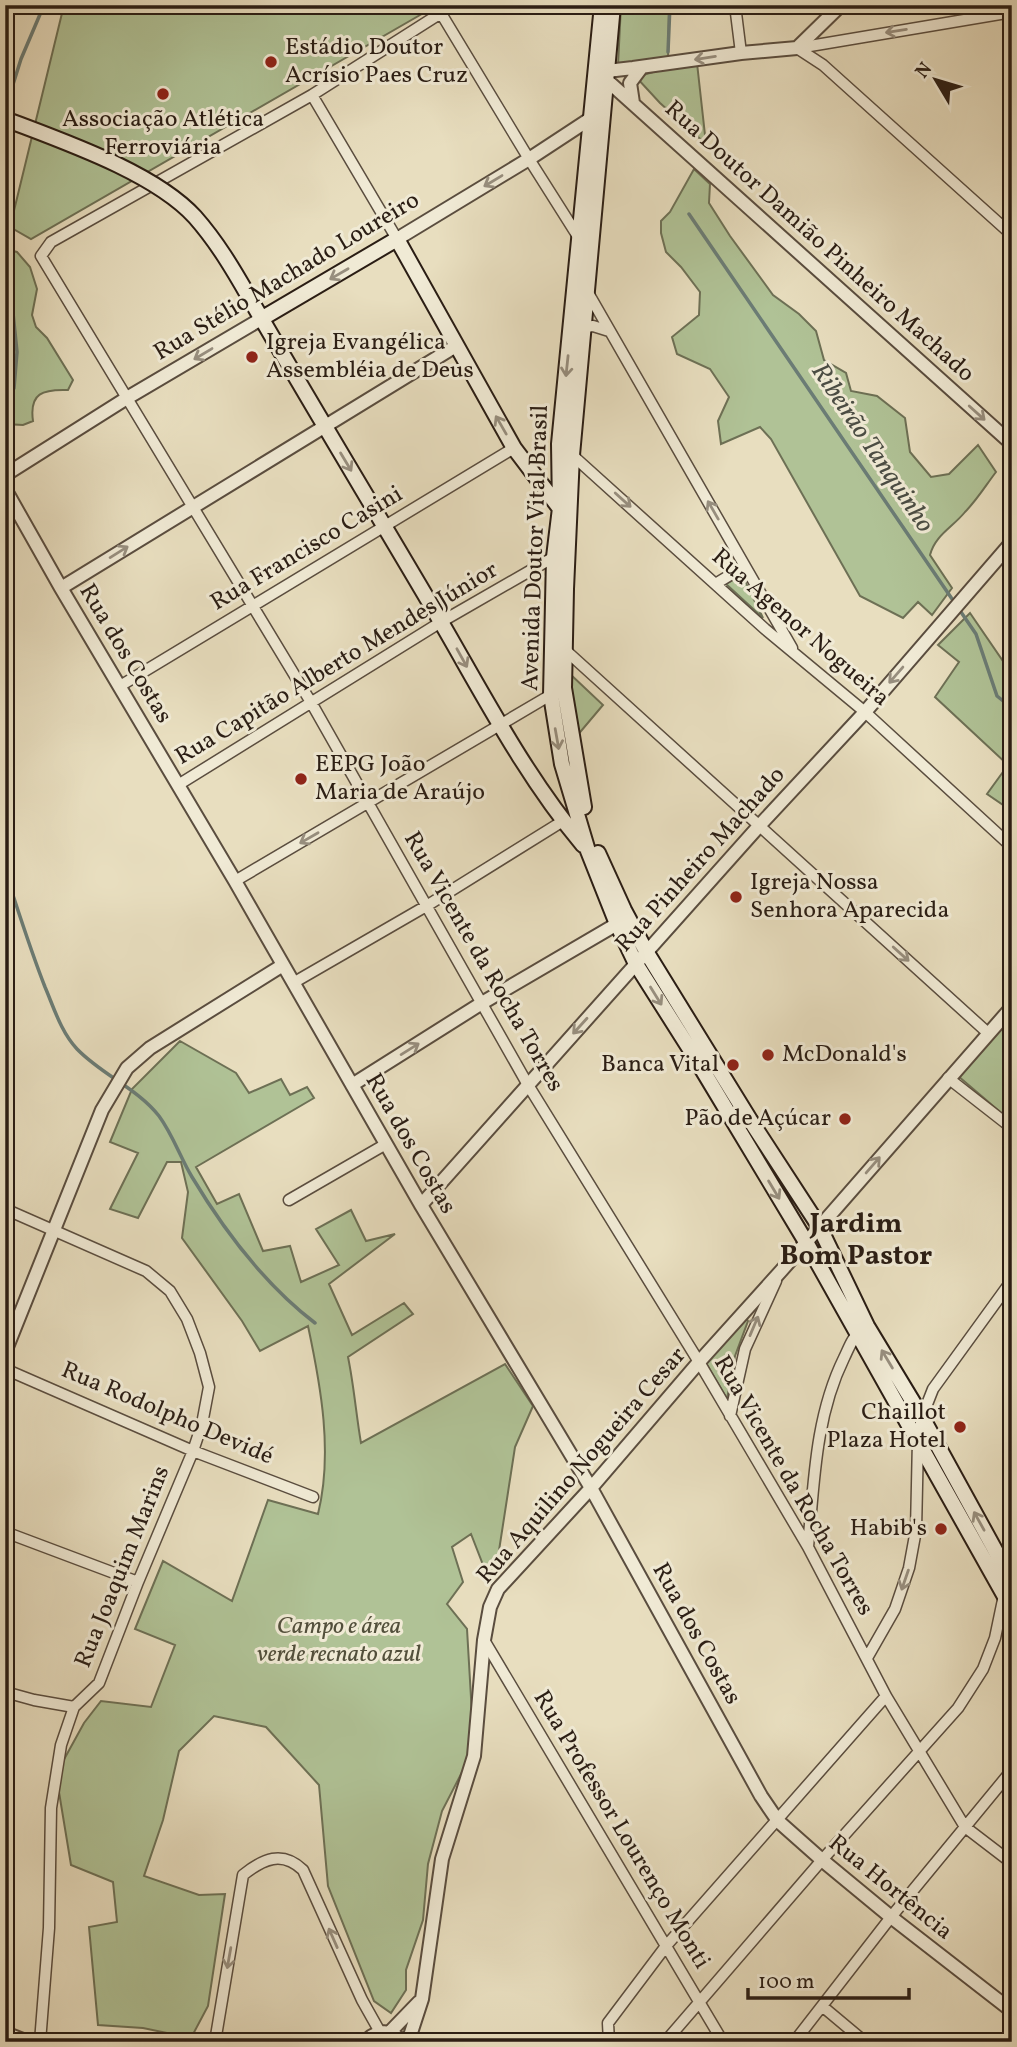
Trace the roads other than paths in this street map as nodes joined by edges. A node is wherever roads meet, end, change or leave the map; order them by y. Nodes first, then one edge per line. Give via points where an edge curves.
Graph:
1 (602, 5) edge
2 (613, 5) edge
3 (734, 5) edge
4 (841, 5) edge
5 (439, 9) edge
6 (1012, 12) edge
7 (797, 48) junction
8 (741, 53) junction
9 (642, 66) junction
10 (601, 78) junction
11 (312, 95) junction
12 (633, 103) junction
13 (597, 114) junction
14 (5, 119) edge
15 (529, 159) junction
16 (1012, 235) edge
17 (578, 237) junction
18 (397, 239) junction
19 (590, 254) junction
20 (587, 290) junction
21 (261, 319) junction
22 (578, 328) junction
23 (609, 331) junction
24 (456, 346) junction
25 (127, 398) junction
26 (325, 427) junction
27 (559, 444) junction
28 (1012, 444) edge
29 (514, 448) junction
30 (572, 455) junction
31 (5, 475) edge
32 (5, 489) edge
33 (193, 506) junction
34 (560, 508) junction
35 (569, 520) junction
36 (384, 528) junction
37 (1012, 542) edge
38 (554, 557) junction
39 (745, 566) junction
40 (716, 583) junction
41 (61, 588) junction
42 (253, 605) junction
43 (771, 611) junction
44 (441, 622) junction
45 (765, 629) junction
46 (552, 639) junction
47 (565, 650) junction
48 (796, 654) junction
49 (120, 686) junction
50 (558, 691) junction
51 (312, 704) junction
52 (865, 712) junction
53 (500, 726) junction
54 (178, 785) junction
55 (368, 803) junction
56 (563, 821) junction
57 (759, 826) junction
58 (1012, 847) edge
59 (588, 851) junction
60 (235, 881) junction
61 (428, 905) junction
62 (617, 923) junction
63 (647, 953) junction
64 (636, 964) junction
65 (283, 965) junction
66 (293, 983) junction
67 (482, 1003) junction
68 (1012, 1007) edge
69 (988, 1033) junction
70 (948, 1078) junction
71 (528, 1085) junction
72 (352, 1086) junction
73 (1012, 1128) edge
74 (386, 1144) junction
75 (289, 1200) dead end
76 (421, 1205) junction
77 (5, 1209) edge
78 (819, 1226) junction
79 (55, 1230) junction
80 (806, 1242) junction
81 (781, 1271) junction
82 (1012, 1279) edge
83 (861, 1330) junction
84 (5, 1352) edge
85 (699, 1362) junction
86 (5, 1368) edge
87 (730, 1416) junction
88 (922, 1417) junction
89 (918, 1440) junction
90 (193, 1451) junction
91 (591, 1488) junction
92 (313, 1497) dead end
93 (1012, 1522) edge
94 (5, 1532) edge
95 (808, 1547) junction
96 (1005, 1567) junction
97 (1012, 1581) edge
98 (138, 1582) junction
99 (1008, 1603) edge
100 (484, 1640) junction
101 (867, 1658) junction
102 (5, 1692) edge
103 (886, 1696) junction
104 (75, 1707) junction
105 (920, 1751) junction
106 (1012, 1770) edge
107 (778, 1821) junction
108 (965, 1827) junction
109 (822, 1860) junction
110 (1012, 1863) edge
111 (891, 1917) junction
112 (666, 1945) junction
113 (422, 1999) junction
114 (699, 2003) junction
115 (822, 2006) junction
116 (1012, 2011) edge
117 (385, 2032) junction
118 (5, 2033) edge
119 (363, 2041) edge
120 (28, 2042) edge
121 (40, 2042) edge
122 (215, 2042) edge
123 (402, 2042) edge
124 (408, 2042) edge
125 (609, 2042) edge
126 (665, 2042) edge
127 (723, 2042) edge
128 (794, 2042) edge
129 (865, 2042) edge

1 - 10 main road, Avenida Doutor Vital Brasil
2 - 10 main road, Avenida Doutor Vital Brasil
3 - 8 street
4 - 7 street
5 - 11 street, Rua Vicente da Rocha Torres
5 - 15 street
6 -> 7 street
7 - 8 street
7 - 16 street via 823,65
8 -> 9 street
9 - 10 street
9 - 12 street via 630,83
10 - 12 street, Rua Doutor Damião Pinheiro Machado
10 - 13 main road, Avenida Doutor Vital Brasil
11 - 18 street
11 - 25 street, Rua Vicente da Rocha Torres via 51,242 41,256
12 -> 28 street, Rua Doutor Damião Pinheiro Machado
13 - 15 street, Rua Stélio Machado Loureiro
13 - 17 main road, Avenida Doutor Vital Brasil
13 - 19 main road, Avenida Doutor Vital Brasil
14 - 21 main road, bridge via 108,160 167,194 193,215 221,249
15 - 17 street
15 -> 18 street, Rua Stélio Machado Loureiro
17 - 19 street
17 - 22 main road, Avenida Doutor Vital Brasil
18 -> 21 main road, Rua Stélio Machado Loureiro
18 - 24 main road
19 - 20 main road, Avenida Doutor Vital Brasil
20 - 22 main road, Avenida Doutor Vital Brasil
20 - 23 street
21 -> 25 street, Rua Stélio Machado Loureiro
21 - 26 main road
22 - 23 street
22 -> 27 main road, Avenida Doutor Vital Brasil
22 - 30 main road, Avenida Doutor Vital Brasil
39 -> 23 street
24 - 26 street
29 -> 24 main road
25 - 31 street, Rua Stélio Machado Loureiro
25 - 33 street, Rua Vicente da Rocha Torres
26 - 33 street
26 -> 36 main road
27 - 30 street, Rua Agenor Nogueira
27 - 34 main road, Avenida Doutor Vital Brasil
29 - 34 main road
29 - 36 street, Rua Francisco Casini
30 - 35 main road, Avenida Doutor Vital Brasil
30 -> 40 street, Rua Agenor Nogueira
32 - 41 street, Rua dos Costas
41 -> 33 street
33 - 42 street, Rua Vicente da Rocha Torres
34 - 35 main road
34 - 38 main road, Avenida Doutor Vital Brasil
35 - 47 main road, Avenida Doutor Vital Brasil
36 - 42 street, Rua Francisco Casini
36 - 44 main road
37 -> 52 street, Rua Pinheiro Machado
38 - 44 street, Rua Capitão Alberto Mendes Júnior
38 - 46 main road, Avenida Doutor Vital Brasil
39 - 40 street
39 - 43 street
40 - 45 street, Rua Agenor Nogueira
41 - 49 street, Rua dos Costas
42 - 49 street, Rua Francisco Casini
42 - 51 street, Rua Vicente da Rocha Torres
43 - 45 street
43 - 48 street
44 - 51 street, Rua Capitão Alberto Mendes Júnior
44 -> 53 main road
45 - 48 street, Rua Agenor Nogueira
46 - 47 street
46 - 50 main road, Avenida Doutor Vital Brasil
47 - 50 main road, Avenida Doutor Vital Brasil
47 - 57 street
48 - 52 street, Rua Agenor Nogueira
49 - 54 street, Rua dos Costas
50 - 53 street
50 -> 59 main road, Avenida Doutor Vital Brasil via 562,764
50 - 63 main road, Avenida Doutor Vital Brasil via 584,811 624,910
51 - 54 street, Rua Capitão Alberto Mendes Júnior
51 - 55 street, Rua Vicente da Rocha Torres
52 - 57 street, Rua Pinheiro Machado
52 - 58 street, Rua Agenor Nogueira
53 - 55 street
53 - 56 main road
54 - 60 street, Rua dos Costas
55 -> 60 street
55 - 61 street, Rua Vicente da Rocha Torres
56 - 59 main road
56 - 61 street
57 - 63 street, Rua Pinheiro Machado
57 -> 69 street
59 - 62 main road, Avenida Doutor Vital Brasil
60 - 65 street, Rua dos Costas
61 - 66 street
61 - 67 street, Rua Vicente da Rocha Torres
62 - 64 main road, Avenida Doutor Vital Brasil
62 - 67 street
63 - 64 street, Rua Pinheiro Machado
63 - 78 main road, Avenida Doutor Vital Brasil
64 -> 71 street, Rua Pinheiro Machado
64 -> 80 main road, Avenida Doutor Vital Brasil
65 - 66 street, Rua dos Costas
65 - 79 street via 150,1048 127,1068 102,1110
66 - 72 street, Rua dos Costas
67 - 71 street, Rua Vicente da Rocha Torres
72 -> 67 street
68 - 69 street, Rua Aquilino Nogueira Cesar
69 - 70 street, Rua Aquilino Nogueira Cesar
70 - 73 street
78 -> 70 street, Rua Aquilino Nogueira Cesar
71 - 76 street, Rua Pinheiro Machado
71 - 85 street, Rua Vicente da Rocha Torres
72 - 74 street, Rua dos Costas
74 - 75 street
74 - 76 street, Rua dos Costas
76 - 91 street, Rua dos Costas
77 - 79 street, Rua Joaquim Marins
78 - 80 street, Rua Aquilino Nogueira Cesar
78 - 83 main road, Avenida Doutor Vital Brasil
79 - 84 street
79 - 90 street, Rua Joaquim Marins via 146,1271 170,1291 187,1319 209,1387
80 - 81 street, Rua Aquilino Nogueira Cesar
80 - 83 main road, Avenida Doutor Vital Brasil
81 - 85 street, Rua Aquilino Nogueira Cesar
87 -> 81 street via 751,1333
82 - 88 street via 933,1390
88 -> 83 main road, Avenida Doutor Vital Brasil
83 - 89 main road, Avenida Doutor Vital Brasil
83 - 95 street via 829,1391 814,1472
85 - 87 street, Rua Vicente da Rocha Torres
85 - 91 street, Rua Aquilino Nogueira Cesar
86 - 90 street, Rua Rodolpho Devidé
87 - 95 street, Rua Vicente da Rocha Torres
88 - 89 street
96 -> 88 main road, Avenida Doutor Vital Brasil
89 - 99 main road, Avenida Doutor Vital Brasil
89 -> 101 street via 916,1530 909,1568 895,1609
90 - 92 street, Rua Rodolpho Devidé
90 - 98 street, Rua Joaquim Marins
91 - 100 street, Rua Aquilino Nogueira Cesar via 498,1589
91 - 107 street, Rua dos Costas
93 - 96 street
94 - 98 street
95 - 101 street, Rua Vicente da Rocha Torres
96 - 97 main road, Avenida Doutor Vital Brasil
96 - 99 street
98 - 104 street, Rua Joaquim Marins via 99,1684
99 - 105 street via 973,1688
100 - 112 street, Rua Professor Lourenço Monti
100 - 113 street, Rua Aquilino Nogueira Cesar via 474,1756 442,1859
101 - 103 street, Rua Vicente da Rocha Torres
102 - 104 street
103 - 105 street, Rua Vicente da Rocha Torres
103 - 107 street
104 - 121 street, Rua Joaquim Marins via 61,1745 51,1808 49,1928
105 - 108 street, Rua Vicente da Rocha Torres
105 - 109 street
106 - 108 street
107 - 109 street, Rua Hortência
107 - 112 street
108 - 110 street, Rua Vicente da Rocha Torres
108 - 111 street
109 - 111 street, Rua Hortência
109 - 114 street
111 - 115 street
111 - 116 street, Rua Hortência
112 - 114 street, Rua Professor Lourenço Monti
112 - 125 street via 608,2023
113 - 117 street
113 - 124 street, Rua Aquilino Nogueira Cesar
114 - 126 street
114 - 127 street, Rua Professor Lourenço Monti
115 - 128 street
115 - 129 street
117 - 119 street
117 -> 122 street via 362,2000 303,1870 293,1861 274,1858 259,1862 243,1875
117 - 123 street
118 - 120 street

